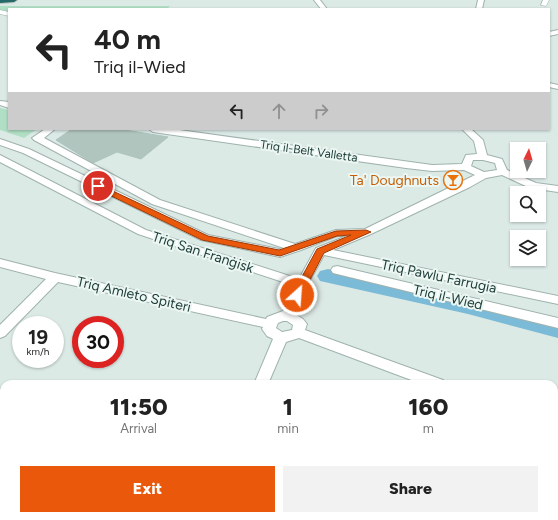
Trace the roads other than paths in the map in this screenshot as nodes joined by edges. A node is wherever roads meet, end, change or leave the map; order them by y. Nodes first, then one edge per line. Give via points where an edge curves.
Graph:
1 (14, 0) edge
2 (317, 0) edge
3 (0, 1) edge
4 (323, 8) edge
5 (49, 130) edge
6 (160, 130) edge
7 (467, 130) edge
8 (0, 142) edge
9 (483, 156) junction
10 (0, 158) edge
11 (466, 167) junction
12 (503, 172) junction
13 (482, 174) junction
14 (558, 188) edge
15 (366, 232) junction
16 (297, 248) junction
17 (320, 251) junction
18 (0, 263) edge
19 (337, 270) dead end
20 (55, 277) junction
21 (302, 284) junction
22 (558, 300) edge
23 (288, 316) junction
24 (558, 323) edge
25 (269, 324) junction
26 (0, 333) edge
27 (298, 333) junction
28 (282, 337) junction
29 (263, 380) edge
30 (427, 380) edge

1 - 3 highway
2 - 4 street
5 - 16 street via 37,138 156,202
6 - 11 street, Triq il-Belt Valletta via 406,165 432,168
7 - 9 street via 478,140
8 - 16 street via 26,151 205,238 280,253
9 - 11 street via 469,157
9 - 12 street, Triq il-Belt Valletta via 499,160
10 - 21 street, Triq San Franġisk via 142,232
11 - 13 street, Triq il-Belt Valletta
12 - 13 street, Triq il-Belt Valletta
12 - 14 street, Triq il-Belt Valletta via 534,186
13 - 15 street via 466,185
15 - 16 street via 336,233
15 - 17 street
17 - 21 street
17 - 22 street, Triq Pawlu Farrugia
18 - 20 street, Triq Amleto Spiteri
19 - 24 street, Triq il-Wied
20 - 25 street, Triq Amleto Spiteri
20 - 26 street
21 - 23 street
23 - 25 street via 276,318
23 - 27 street via 300,324
25 - 28 street via 272,333
27 - 28 street via 288,338
27 - 30 street
28 - 29 street

